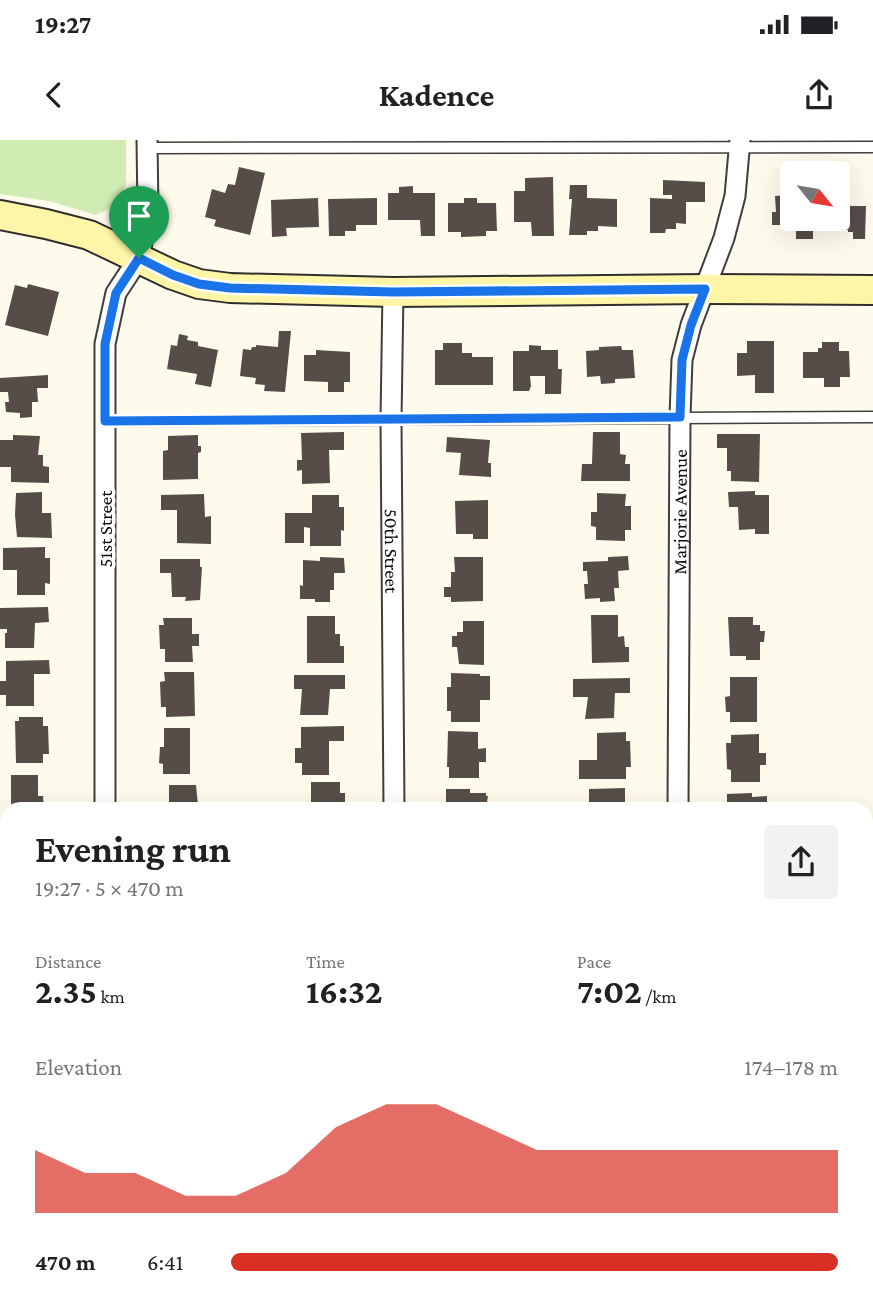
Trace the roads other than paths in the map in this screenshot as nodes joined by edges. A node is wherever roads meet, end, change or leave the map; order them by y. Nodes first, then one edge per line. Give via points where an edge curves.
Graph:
1 (147, 144) edge
2 (740, 144) edge
3 (873, 147) edge
4 (0, 215) edge
5 (139, 258) junction
6 (705, 289) junction
7 (873, 290) edge
8 (393, 292) junction
9 (680, 417) junction
10 (873, 417) edge
11 (391, 420) junction
12 (105, 421) junction
13 (105, 802) edge
14 (394, 802) edge
15 (678, 802) edge

1 - 2 lane
1 - 5 street via 148,212
2 - 3 lane
2 - 6 street, Marjorie Avenue via 735,196
4 - 5 street via 89,235
5 - 8 street via 199,284
5 - 12 street, 51st Street via 116,293 105,344
6 - 7 street
6 - 8 street
6 - 9 street, Marjorie Avenue via 682,360
8 - 11 street, 50th Street
9 - 10 lane
9 - 11 lane
9 - 15 street, Marjorie Avenue
11 - 12 lane
11 - 14 street, 50th Street
12 - 13 street, 51st Street

